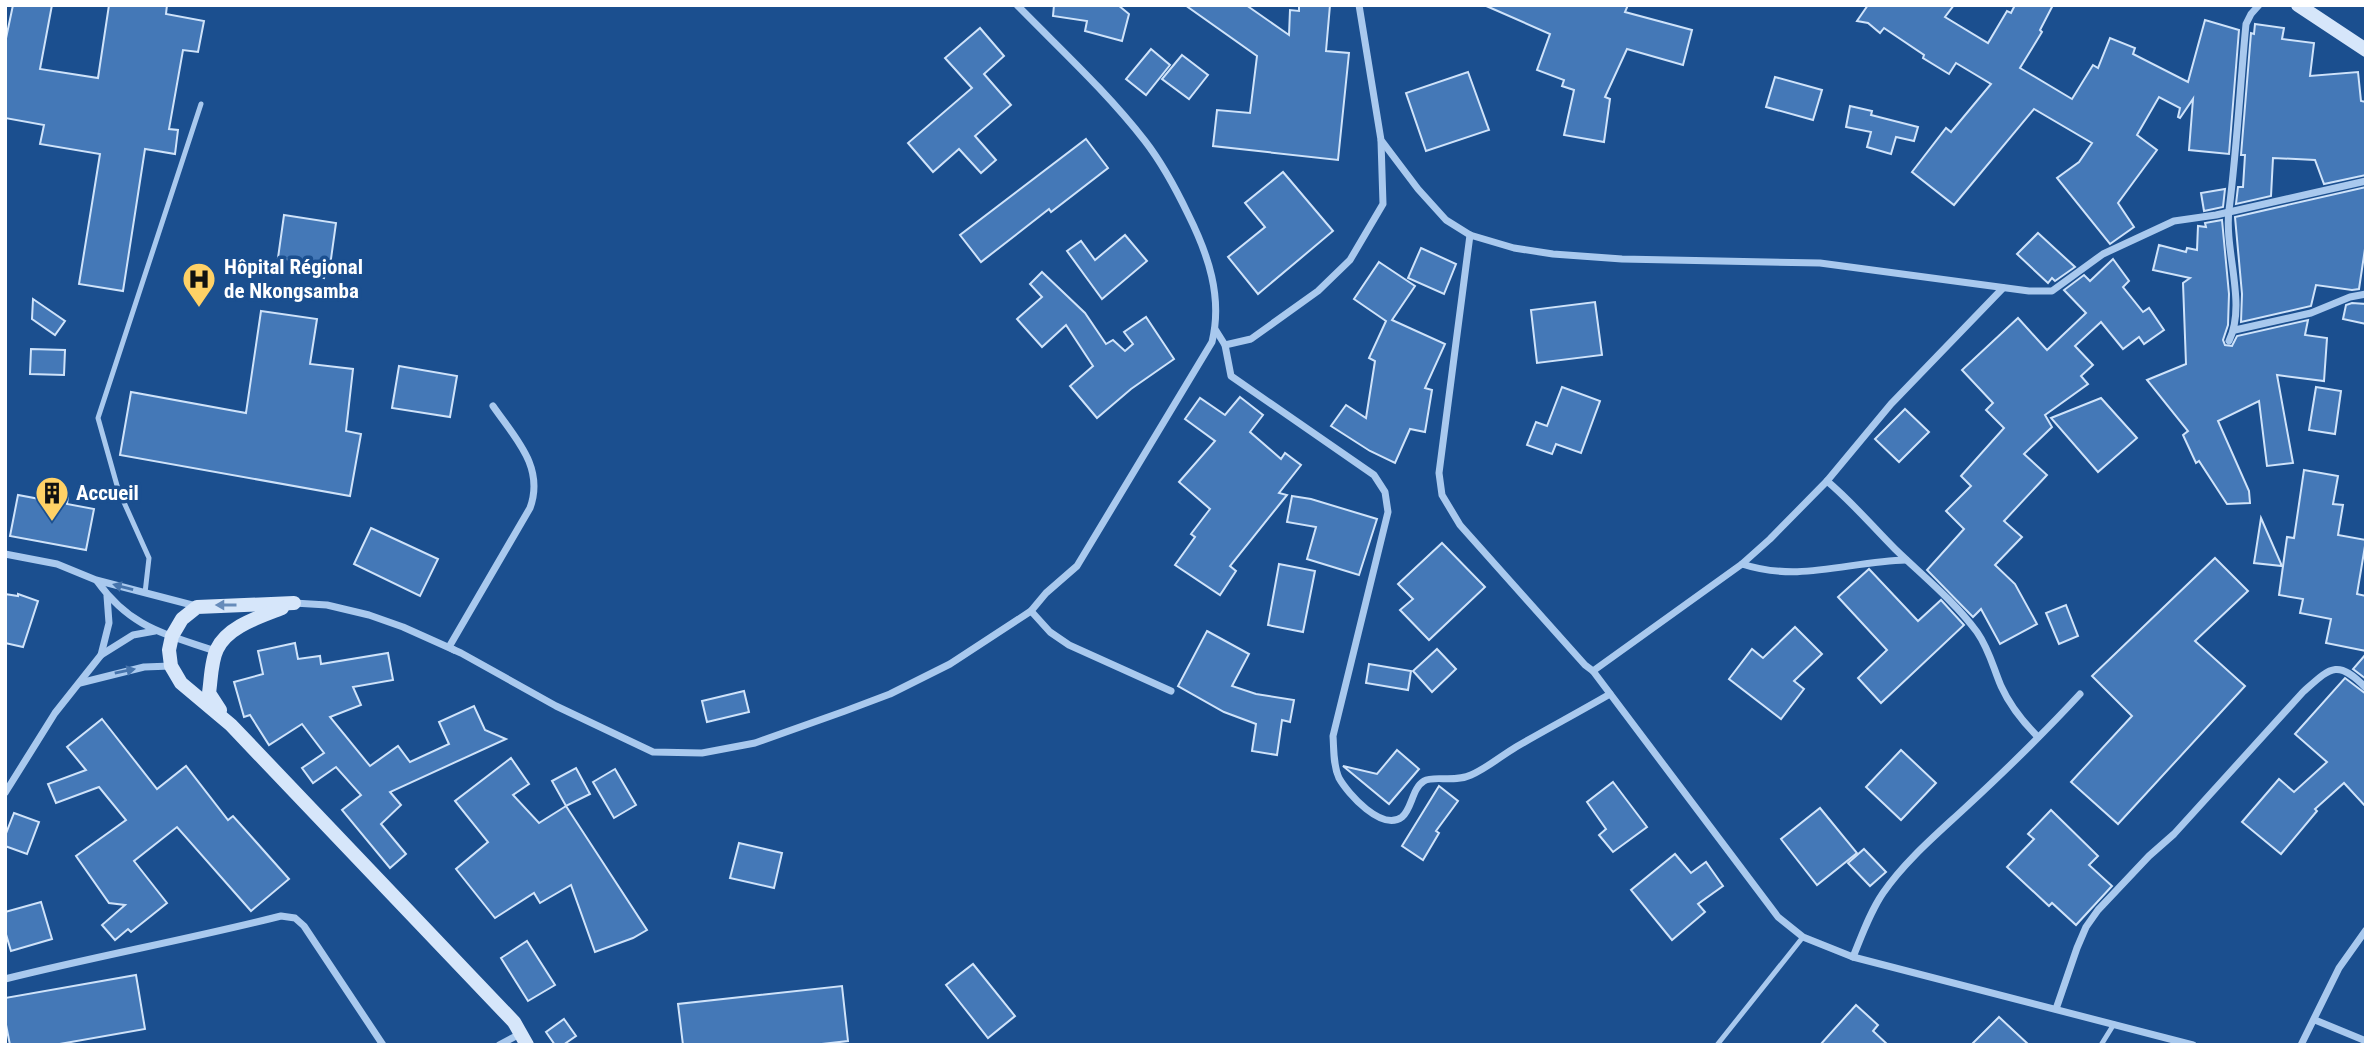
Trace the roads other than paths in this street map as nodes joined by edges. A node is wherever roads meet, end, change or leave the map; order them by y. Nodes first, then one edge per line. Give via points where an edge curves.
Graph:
1 (1017, 5) edge
2 (1359, 5) edge
3 (2259, 5) edge
4 (2298, 5) edge
5 (2366, 50) edge
6 (201, 104) dead end
7 (1381, 140) junction
8 (2366, 181) edge
9 (2229, 210) junction
10 (1469, 235) junction
11 (2003, 288) junction
12 (2366, 294) edge
13 (1215, 329) junction
14 (2235, 330) junction
15 (2230, 341) dead end
16 (1225, 345) junction
17 (493, 406) dead end
18 (1827, 481) junction
19 (5, 554) edge
20 (1906, 560) junction
21 (1742, 564) junction
22 (96, 580) junction
23 (145, 593) junction
24 (107, 595) junction
25 (294, 603) junction
26 (197, 607) junction
27 (1031, 611) junction
28 (155, 631) junction
29 (172, 636) junction
30 (215, 651) junction
31 (461, 653) junction
32 (101, 655) junction
33 (171, 666) junction
34 (1593, 671) junction
35 (80, 683) junction
36 (2366, 688) edge
37 (1171, 691) dead end
38 (1610, 694) junction
39 (2080, 694) dead end
40 (231, 725) junction
41 (2038, 737) junction
42 (5, 793) edge
43 (2366, 930) edge
44 (1803, 937) junction
45 (1853, 957) junction
46 (5, 979) edge
47 (2056, 1009) junction
48 (2315, 1020) junction
49 (2114, 1024) junction
50 (524, 1039) edge
51 (2366, 1041) edge
52 (383, 1045) edge
53 (499, 1045) edge
54 (1717, 1045) edge
55 (2101, 1045) edge
56 (2193, 1045) edge
57 (2301, 1045) edge

1 - 13 street via 1119,109 1153,153 1204,246 1217,307
2 - 7 street
3 - 9 street via 2246,24
4 - 5 street
6 - 23 lane via 98,418 118,489 149,558
7 - 10 street via 1446,220
7 - 16 street via 1383,204 1350,260 1318,291 1251,339
8 - 9 street
9 - 11 street via 2174,221 2138,236 2103,254 2052,291
9 - 14 street
10 - 11 street via 1553,254 1820,263
10 - 34 street via 1439,473 1442,495 1460,525
11 - 18 street via 1891,404
12 - 14 street via 2311,313
13 - 16 street
13 - 27 street via 1212,342 1077,566
14 - 15 street
16 - 38 street via 1231,376 1374,475 1385,492 1388,512 1333,736 1339,777 1372,814 1386,820 1404,816 1426,779 1458,780 1472,775
17 - 31 street via 531,463 535,494 449,647
18 - 20 street
18 - 21 street
19 - 22 street via 57,564
20 - 21 street via 1804,572
20 - 41 street via 1962,612 1990,655 2011,706
21 - 34 street
23 -> 22 street
22 - 24 street
23 - 26 street
24 - 28 street
24 - 32 street via 109,623
25 -> 26 street
25 - 30 street via 247,623 224,638
25 - 31 street via 369,615
26 - 29 street via 181,619
27 - 31 street via 950,664 890,694 755,743 702,752 653,752 556,706
27 - 37 street via 1069,645
28 - 29 street
28 - 32 street via 133,635
29 - 30 street
29 - 33 street
30 - 40 street via 209,693
32 - 35 street
35 -> 33 street
33 - 40 street via 181,683
34 - 38 street
35 - 42 street via 55,713
36 - 47 street via 2342,669 2327,671 2303,692 2098,910 2077,948
38 - 44 street via 1778,917
39 - 41 street
40 - 50 street via 514,1022
41 - 45 street via 1902,871 1883,894
43 - 48 street via 2339,968
44 - 45 street
44 - 54 lane
45 - 47 street
46 - 52 street via 281,916 295,918
47 - 49 street
48 - 51 street
48 - 57 street
49 - 55 lane
49 - 56 street
50 - 53 street

